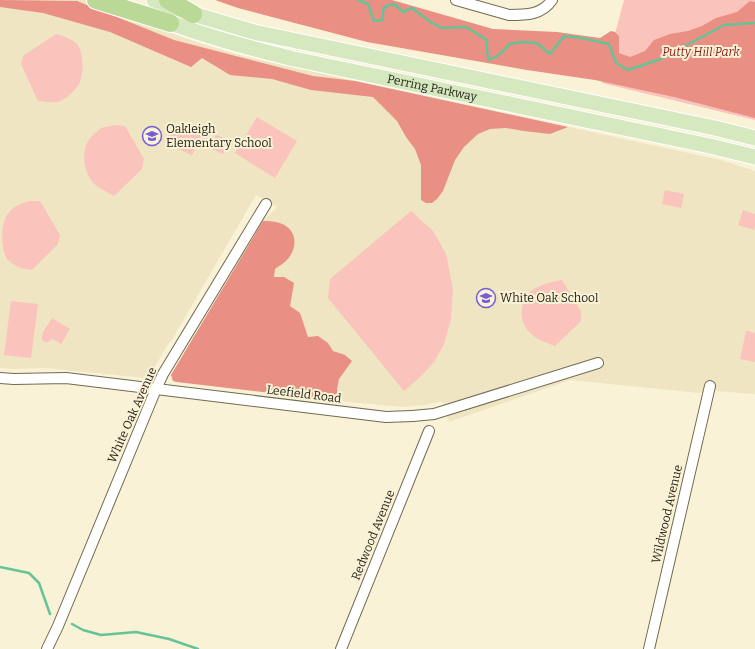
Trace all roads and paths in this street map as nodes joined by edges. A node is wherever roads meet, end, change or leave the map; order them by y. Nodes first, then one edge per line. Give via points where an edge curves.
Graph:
1 (96, 0) edge
2 (115, 0) edge
3 (154, 0) edge
4 (168, 0) edge
5 (456, 0) edge
6 (552, 0) edge
7 (193, 14) junction
8 (170, 23) junction
9 (755, 138) edge
10 (750, 157) edge
11 (266, 204) dead end
12 (598, 363) dead end
13 (0, 378) edge
14 (710, 386) dead end
15 (156, 389) junction
16 (429, 431) dead end
17 (47, 649) edge
18 (341, 649) edge
19 (649, 649) edge

1 - 8 highway
2 - 8 main road, Perring Parkway
3 - 7 main road, Perring Parkway
4 - 7 highway
5 - 6 street via 509,15 518,15 543,10
7 - 9 main road, Perring Parkway via 261,34
8 - 10 main road, Perring Parkway via 294,59
11 - 15 street, White Oak Avenue
12 - 15 street, Leefield Road via 434,414 402,417
13 - 15 street, Leefield Road via 66,378
14 - 19 street, Wildwood Avenue
15 - 17 street, White Oak Avenue
16 - 18 street, Redwood Avenue

